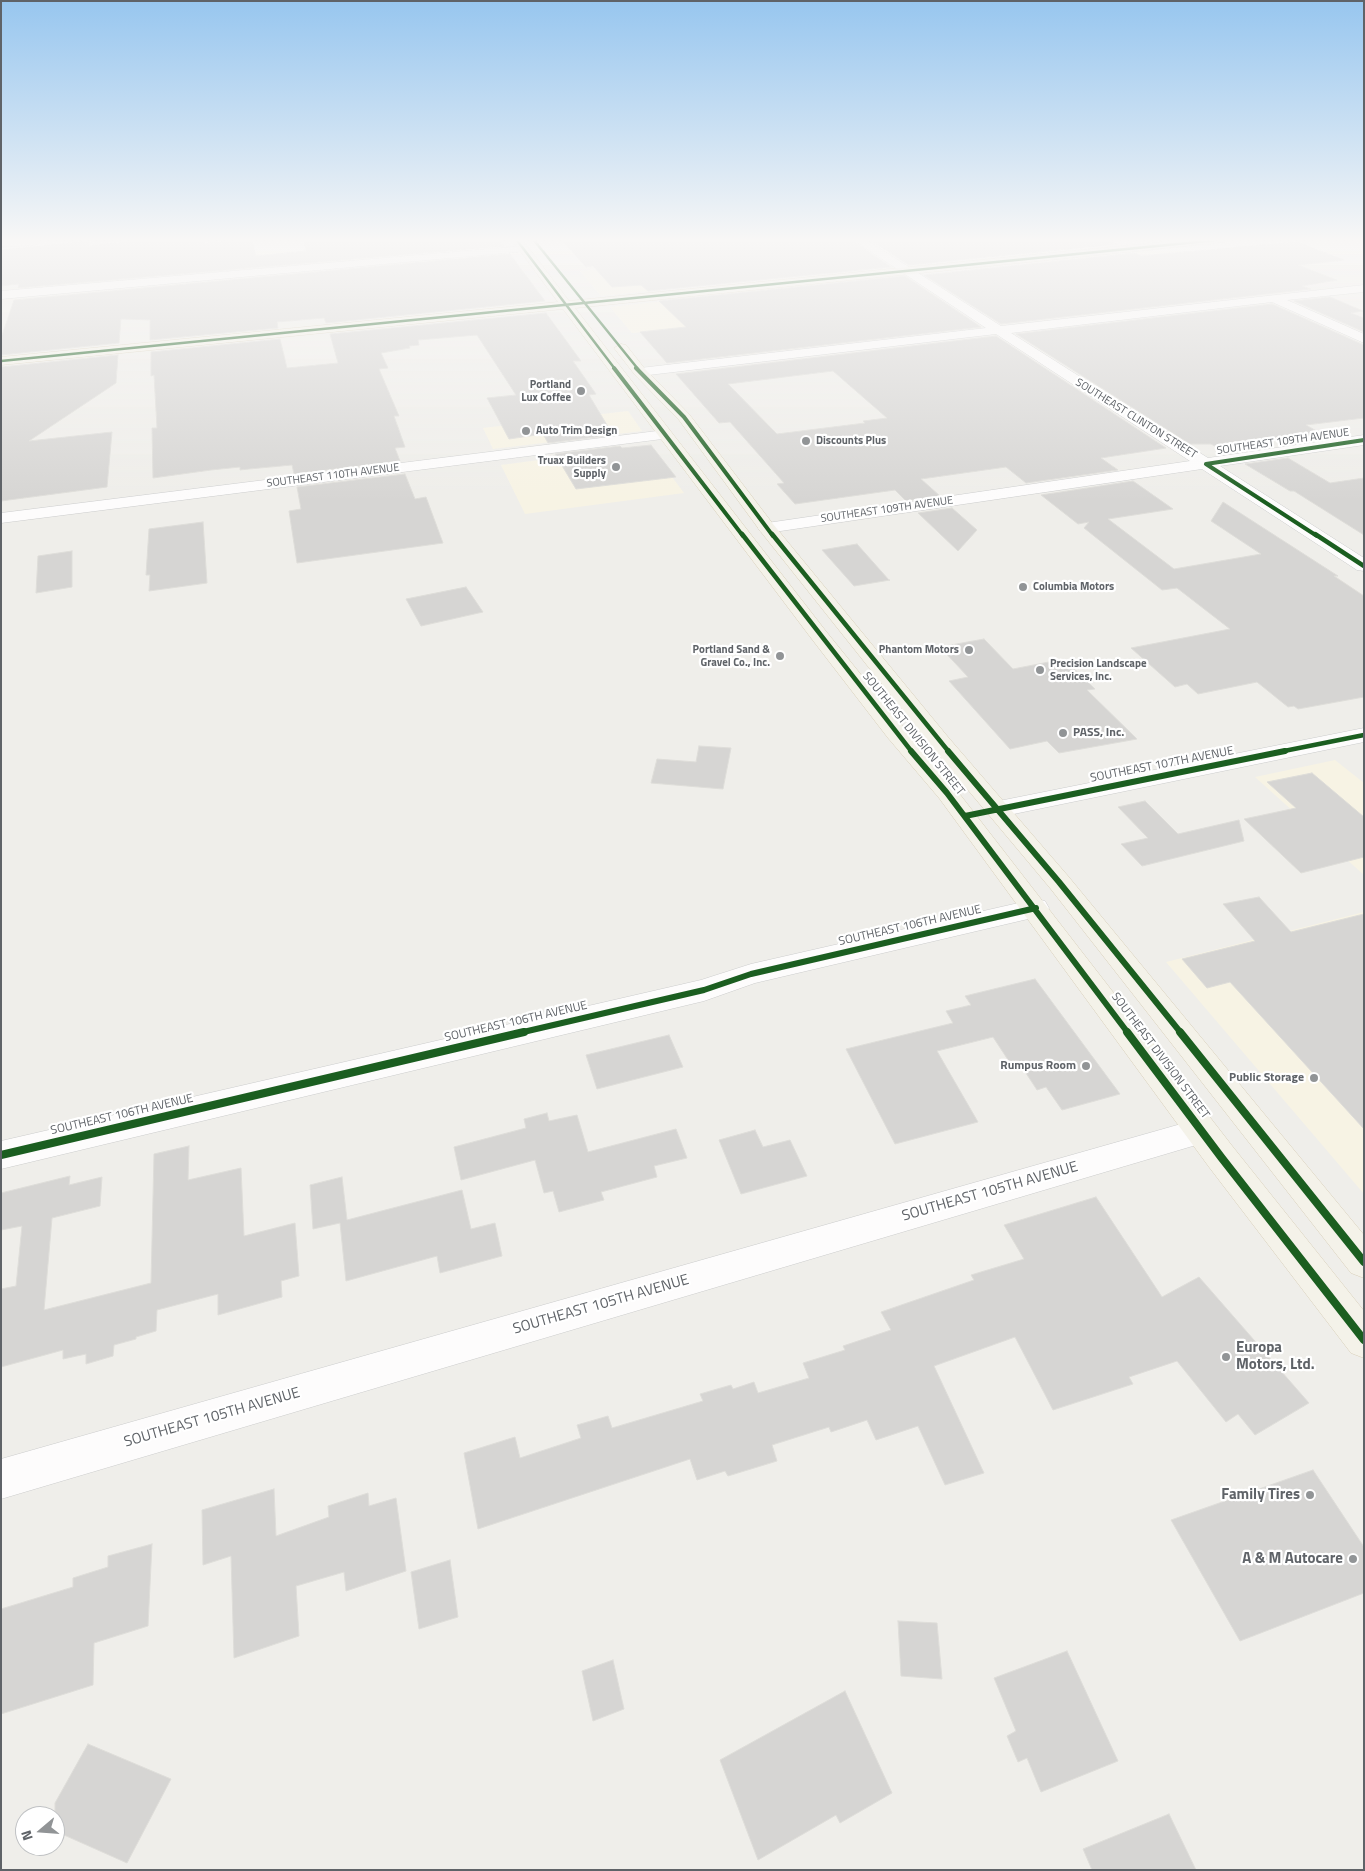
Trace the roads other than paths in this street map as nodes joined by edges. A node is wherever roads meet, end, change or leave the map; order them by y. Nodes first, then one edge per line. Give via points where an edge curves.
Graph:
1 (351, 326) edge
2 (582, 326) edge
3 (603, 326) edge
4 (991, 326) edge
5 (1046, 326) edge
6 (1336, 326) edge
7 (1000, 332) junction
8 (1364, 339) edge
9 (1, 361) edge
10 (640, 372) junction
11 (666, 435) junction
12 (1364, 440) edge
13 (1206, 464) junction
14 (727, 475) junction
15 (729, 517) junction
16 (1, 518) edge
17 (767, 528) junction
18 (1364, 566) edge
19 (1364, 736) edge
20 (999, 809) junction
21 (1036, 908) junction
22 (1159, 1006) junction
23 (1202, 1131) junction
24 (1, 1155) edge
25 (1364, 1262) edge
26 (1364, 1340) edge
27 (1, 1479) edge

1 - 9 main road
2 - 11 main road, SOUTHEAST DIVISION STREET
3 - 10 main road, SOUTHEAST DIVISION STREET
4 - 7 street, SOUTHEAST CLINTON STREET
5 - 7 street
6 - 8 street
7 - 10 street
7 - 13 street, SOUTHEAST CLINTON STREET
10 - 14 main road, SOUTHEAST DIVISION STREET via 684,417
11 - 14 main road via 682,436 714,471
11 - 15 main road, SOUTHEAST DIVISION STREET
11 - 16 street, SOUTHEAST 110TH AVENUE
12 - 13 street, SOUTHEAST 109TH AVENUE
13 - 17 street, SOUTHEAST 109TH AVENUE
13 - 18 street, SOUTHEAST CLINTON STREET
14 - 17 main road, SOUTHEAST DIVISION STREET
15 - 17 main road
15 - 21 main road, SOUTHEAST DIVISION STREET
17 - 20 main road, SOUTHEAST DIVISION STREET via 940,742
19 - 20 street, SOUTHEAST 107TH AVENUE
20 - 22 main road, SOUTHEAST DIVISION STREET
21 - 22 main road via 1052,906 1063,913 1116,981
21 - 23 main road, SOUTHEAST DIVISION STREET
21 - 24 street, SOUTHEAST 106TH AVENUE via 750,974 704,990
22 - 25 main road, SOUTHEAST DIVISION STREET
23 - 26 main road, SOUTHEAST DIVISION STREET
23 - 27 street, SOUTHEAST 105TH AVENUE

